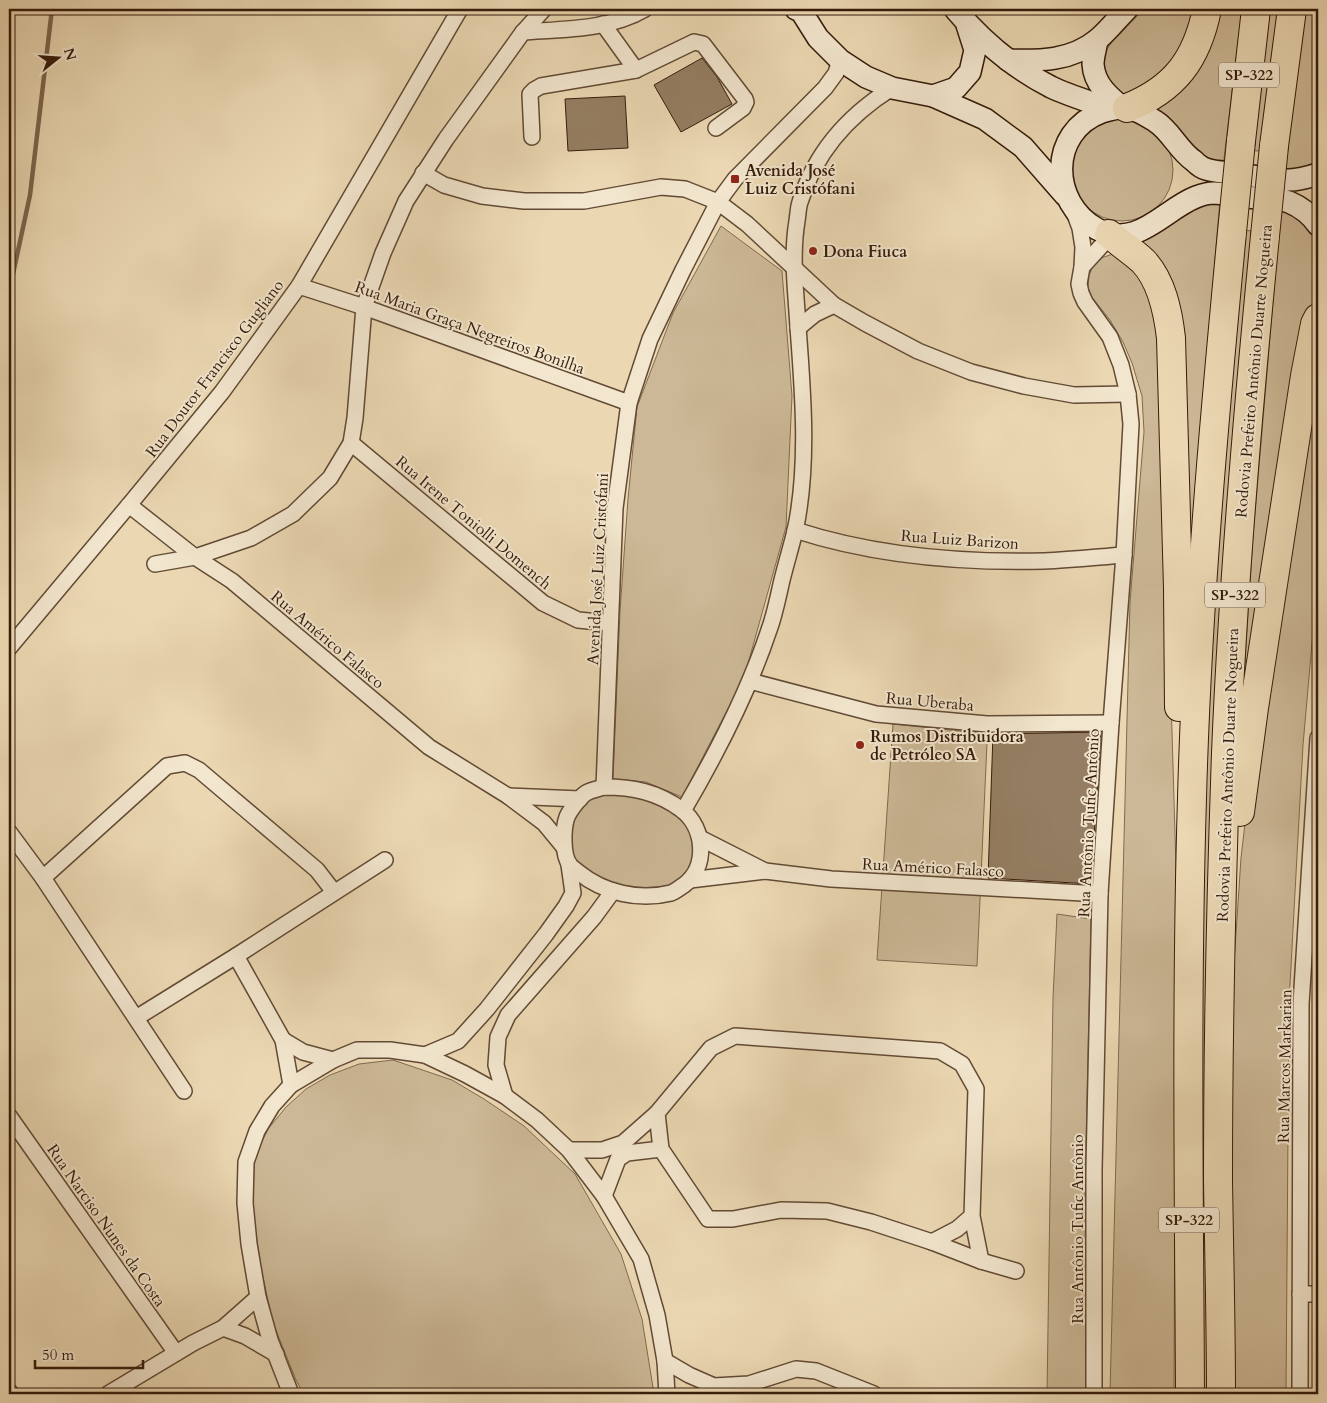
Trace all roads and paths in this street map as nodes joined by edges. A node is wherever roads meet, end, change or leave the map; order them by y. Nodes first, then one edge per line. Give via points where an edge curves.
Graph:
1 (460, 9) edge
2 (544, 9) edge
3 (645, 9) edge
4 (1127, 9) edge
5 (1207, 9) edge
6 (1256, 9) edge
7 (1292, 9) edge
8 (799, 10) edge
9 (961, 16) edge
10 (604, 24) junction
11 (523, 32) junction
12 (1097, 40) junction
13 (840, 60) junction
14 (1007, 60) junction
15 (636, 70) junction
16 (892, 88) junction
17 (933, 96) junction
18 (1120, 109) junction
19 (716, 128) dead end
20 (532, 137) dead end
21 (423, 173) junction
22 (1318, 174) edge
23 (1069, 201) junction
24 (718, 202) junction
25 (1318, 225) edge
26 (1109, 234) junction
27 (794, 268) junction
28 (1082, 268) junction
29 (299, 286) junction
30 (834, 305) junction
31 (364, 307) junction
32 (1318, 318) edge
33 (798, 328) junction
34 (1128, 394) junction
35 (629, 403) junction
36 (350, 443) junction
37 (129, 505) junction
38 (795, 530) junction
39 (1124, 555) junction
40 (196, 557) junction
41 (155, 564) dead end
42 (610, 623) junction
43 (9, 648) edge
44 (750, 681) junction
45 (1111, 723) junction
46 (1318, 738) edge
47 (604, 787) junction
48 (508, 796) junction
49 (580, 799) junction
50 (683, 811) junction
51 (9, 832) edge
52 (700, 838) junction
53 (563, 846) junction
54 (385, 860) dead end
55 (570, 865) junction
56 (765, 871) junction
57 (43, 878) junction
58 (690, 880) junction
59 (613, 891) junction
60 (334, 892) junction
61 (1100, 894) junction
62 (1189, 950) junction
63 (1220, 954) junction
64 (236, 956) junction
65 (500, 992) junction
66 (516, 1006) junction
67 (136, 1018) junction
68 (283, 1040) junction
69 (425, 1056) junction
70 (333, 1060) junction
71 (291, 1085) junction
72 (184, 1091) dead end
73 (505, 1096) junction
74 (657, 1112) junction
75 (9, 1116) edge
76 (625, 1148) junction
77 (661, 1149) junction
78 (569, 1150) junction
79 (604, 1196) junction
80 (972, 1216) junction
81 (932, 1242) junction
82 (981, 1261) junction
83 (1016, 1271) dead end
84 (1300, 1294) junction
85 (1318, 1294) edge
86 (258, 1297) junction
87 (223, 1328) junction
88 (176, 1353) junction
89 (276, 1354) junction
90 (665, 1362) junction
91 (714, 1386) junction
92 (761, 1388) edge
93 (9, 1391) edge
94 (11, 1394) edge
95 (108, 1394) edge
96 (291, 1394) edge
97 (666, 1394) edge
98 (700, 1394) edge
99 (874, 1394) edge
100 (1094, 1394) edge
101 (1190, 1394) edge
102 (1221, 1394) edge
103 (1300, 1394) edge

1 - 29 street, Rua Doutor Francisco Gugliano
2 - 11 street
3 - 10 street
4 - 12 main road
5 - 18 highway via 1197,45 1180,73 1145,101
6 - 62 highway, Rodovia Prefeito Antônio Duarte Nogueira / SP-322, bridge via 1232,232 1203,566 1192,797
7 - 63 highway, Rodovia Prefeito Antônio Duarte Nogueira / SP-322, bridge via 1274,146 1251,376 1233,617
8 - 13 main road via 818,38
9 - 14 main road
9 - 17 main road via 975,50 970,72 956,88
10 - 11 street
10 - 15 street
11 - 21 street
12 - 14 main road via 1072,56 1037,61
12 - 18 main road via 1093,63 1097,80
13 - 16 main road via 866,77
13 - 24 street, Avenida José Luiz Cristófani via 836,73 825,88 735,179
14 - 18 main road via 1052,87
15 - 19 street via 694,42 702,44 746,102 743,108
15 - 20 street via 541,86 534,90 530,94
16 - 17 main road
16 - 27 street via 850,119 829,144 810,176 800,203
17 - 23 main road via 985,119 1023,147
18 - 22 main road via 1139,112 1163,126 1192,160 1206,169 1288,180
18 - 23 main road via 1094,115 1071,136 1061,167 1062,183
21 - 24 street via 444,185 482,196 524,201 584,201 661,187 685,189
21 - 31 street via 406,201 383,253
23 - 26 main road via 1089,223
23 - 28 street, Rua Antônio Tufic Antônio via 1080,228
24 - 27 street
24 - 35 street, Avenida José Luiz Cristófani via 650,339
25 - 26 main road via 1305,210 1288,202 1212,193 1185,202 1143,230
26 - 28 street
26 - 62 highway via 1144,262 1154,278 1163,296 1171,338 1180,791
27 - 30 street
27 - 33 street
28 - 34 street, Rua Antônio Tufic Antônio via 1081,293 1110,337
29 - 31 street, Rua Maria Graça Negreiros Bonilha
29 - 37 street, Rua Doutor Francisco Gugliano via 222,392
30 - 33 street via 815,314
30 - 34 street via 918,352 971,372 1074,395
31 - 35 street, Rua Maria Graça Negreiros Bonilha
31 - 36 street
32 - 63 highway via 1300,405
33 - 38 street via 803,447
34 - 39 street, Rua Antônio Tufic Antônio via 1131,424
35 - 42 street, Avenida José Luiz Cristófani via 616,508
36 - 40 street via 330,478 293,514 250,538
36 - 42 street, Rua Irene Toniolli Domench via 542,603 578,620
37 - 40 street, Rua Américo Falasco
37 - 43 street, Rua Doutor Francisco Gugliano
38 - 39 street, Rua Luiz Barizon via 882,551 958,560 1044,561
38 - 44 street via 770,628
39 - 45 street, Rua Antônio Tufic Antônio
40 - 41 street
40 - 48 street, Rua Américo Falasco via 232,581 429,747
42 - 47 street, Avenida José Luiz Cristófani
44 - 45 street, Rua Uberaba via 876,714 987,724
44 - 50 street
45 - 61 street, Rua Antônio Tufic Antônio
46 - 84 street, Rua Marcos Markarian via 1300,1004
47 - 49 street via 586,793
47 - 50 street via 626,787 649,793
48 - 49 street, Rua Américo Falasco
48 - 53 street, Rua Américo Falasco via 544,823
49 - 53 street via 567,817
50 - 52 street via 694,823
51 - 57 street
52 - 56 street, Rua Américo Falasco
52 - 58 street via 701,856 697,871
53 - 55 street
54 - 60 street
55 - 59 street via 589,881
55 - 65 street via 573,893 566,906
56 - 58 street, Rua Américo Falasco
56 - 61 street, Rua Américo Falasco via 831,879
57 - 60 street via 167,766 185,763 199,770 317,870
57 - 67 street
58 - 59 street via 674,892 660,896 634,896
59 - 66 street
60 - 64 street
61 - 100 street, Rua Antônio Tufic Antônio via 1094,1169
62 - 101 highway, Rodovia Prefeito Antônio Duarte Nogueira / SP-322
63 - 102 highway, Rodovia Prefeito Antônio Duarte Nogueira / SP-322 via 1218,1180
64 - 67 street
64 - 68 street
65 - 66 street
65 - 69 street via 458,1041
66 - 73 street via 498,1037 496,1066
67 - 72 street
68 - 70 street via 303,1052
68 - 71 street
69 - 70 street via 390,1050 358,1050
69 - 73 street
70 - 71 street
71 - 86 street via 272,1106 257,1131 246,1162 245,1203
73 - 78 street
74 - 76 street
74 - 77 street
74 - 80 street via 711,1048 734,1036 940,1051 962,1064 976,1089
75 - 88 street, Rua Narciso Nunes da Costa
76 - 77 street
76 - 78 street
76 - 79 street
77 - 81 street via 708,1219 734,1219 781,1210 827,1211
78 - 79 street
79 - 90 street via 641,1259 657,1315
80 - 81 street via 957,1229
80 - 82 street
81 - 82 street
82 - 83 street
84 - 85 street
84 - 103 street, Rua Marcos Markarian
86 - 87 street
86 - 89 street
87 - 88 street
87 - 89 street via 245,1336
88 - 95 street
89 - 96 street
90 - 91 street
90 - 97 street
91 - 92 street via 749,1384
91 - 98 street
92 - 99 street via 796,1369 816,1371
93 - 94 street

